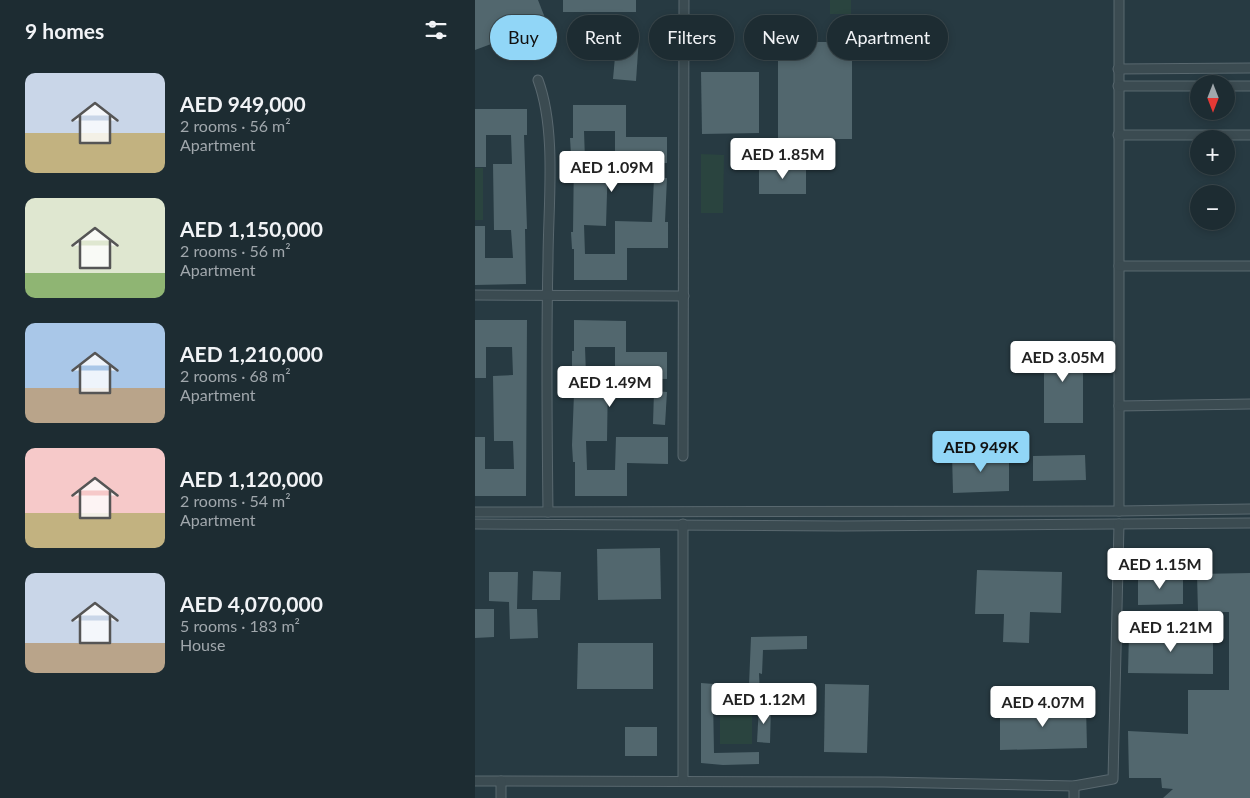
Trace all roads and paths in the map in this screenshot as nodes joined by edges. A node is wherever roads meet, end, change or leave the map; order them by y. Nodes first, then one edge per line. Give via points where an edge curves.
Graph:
1 (684, 0) edge
2 (1119, 0) edge
3 (1250, 68) edge
4 (1119, 69) junction
5 (538, 80) dead end
6 (1119, 86) junction
7 (1190, 86) edge
8 (1235, 86) edge
9 (1250, 86) edge
10 (1118, 135) junction
11 (1250, 135) edge
12 (1119, 266) junction
13 (1250, 266) edge
14 (475, 295) edge
15 (547, 296) junction
16 (683, 296) junction
17 (1250, 404) edge
18 (1119, 406) junction
19 (683, 456) dead end
20 (1250, 509) edge
21 (822, 511) junction
22 (842, 511) junction
23 (1119, 511) junction
24 (475, 512) edge
25 (548, 512) junction
26 (1250, 523) edge
27 (475, 524) edge
28 (683, 524) junction
29 (1119, 524) junction
30 (822, 526) junction
31 (842, 526) junction
32 (475, 781) edge
33 (501, 781) junction
34 (683, 781) junction
35 (1074, 786) junction
36 (501, 798) edge
37 (1074, 798) edge

1 - 16 street
2 - 4 street
3 - 4 street
4 - 6 street
5 - 15 street via 545,98 549,135
6 - 7 street
6 - 10 street
8 - 9 street
10 - 11 street
10 - 12 street
12 - 13 street
12 - 18 street
14 - 15 street
15 - 16 street
15 - 25 street
16 - 19 street
17 - 18 street
18 - 23 street
20 - 23 street
21 - 22 street
21 - 25 street
21 - 30 street
22 - 23 street
22 - 31 street
24 - 25 street
26 - 29 street
27 - 28 street
28 - 30 street
28 - 34 street
29 - 31 street
29 - 35 street via 1113,779
30 - 31 street
32 - 33 street
33 - 34 street
33 - 36 street
34 - 35 street
35 - 37 street

